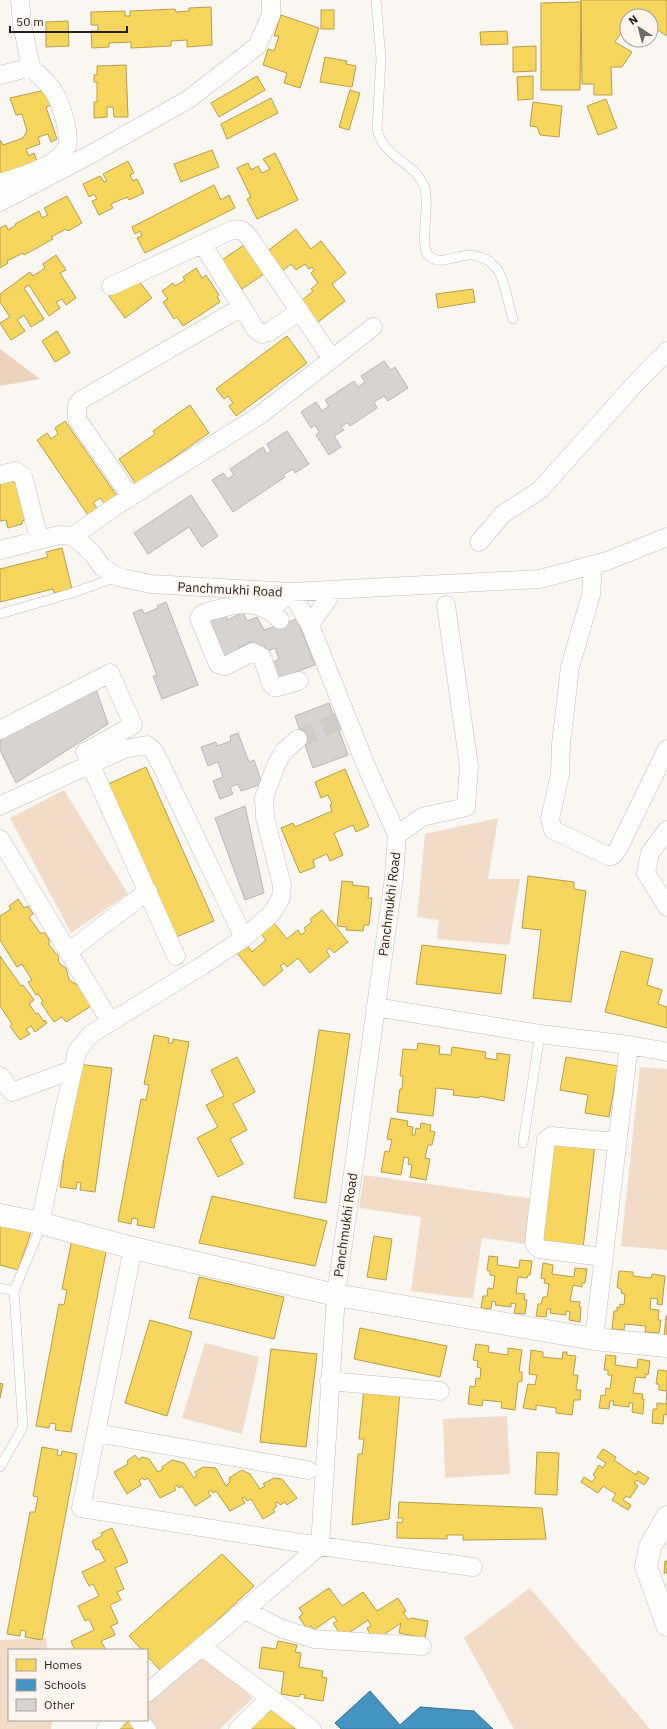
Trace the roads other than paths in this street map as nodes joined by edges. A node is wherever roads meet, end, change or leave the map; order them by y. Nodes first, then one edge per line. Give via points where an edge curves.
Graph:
1 (20, 0) edge
2 (271, 0) edge
3 (376, 0) edge
4 (31, 67) junction
5 (0, 75) edge
6 (0, 183) edge
7 (0, 202) edge
8 (202, 244) junction
9 (111, 286) dead end
10 (242, 307) junction
11 (300, 311) junction
12 (513, 319) dead end
13 (373, 327) dead end
14 (667, 351) edge
15 (332, 359) junction
16 (0, 475) edge
17 (131, 497) junction
18 (73, 536) junction
19 (667, 537) edge
20 (39, 540) junction
21 (479, 542) dead end
22 (0, 550) edge
23 (592, 565) junction
24 (118, 577) junction
25 (334, 590) junction
26 (291, 592) junction
27 (446, 605) dead end
28 (0, 614) edge
29 (310, 625) junction
30 (299, 681) dead end
31 (0, 730) edge
32 (298, 739) tunnel mouth
33 (667, 749) edge
34 (91, 764) junction
35 (3, 800) edge
36 (667, 830) edge
37 (397, 835) junction
38 (0, 839) edge
39 (5, 860) edge
40 (148, 891) junction
41 (667, 907) edge
42 (244, 938) junction
43 (68, 952) junction
44 (176, 956) dead end
45 (375, 1006) junction
46 (110, 1021) junction
47 (540, 1034) junction
48 (629, 1045) junction
49 (667, 1052) edge
50 (72, 1070) junction
51 (0, 1076) edge
52 (617, 1142) junction
53 (523, 1143) dead end
54 (0, 1215) edge
55 (40, 1223) junction
56 (133, 1248) junction
57 (603, 1257) junction
58 (0, 1288) edge
59 (14, 1292) junction
60 (336, 1295) junction
61 (594, 1340) junction
62 (667, 1346) edge
63 (329, 1381) junction
64 (440, 1391) dead end
65 (96, 1433) junction
66 (0, 1467) edge
67 (316, 1472) junction
68 (667, 1517) edge
69 (320, 1546) junction
70 (473, 1567) dead end
71 (245, 1610) junction
72 (667, 1624) edge
73 (422, 1646) dead end
74 (202, 1647) junction
75 (148, 1692) edge
76 (270, 1698) junction
77 (115, 1721) edge
78 (139, 1721) edge
79 (106, 1729) edge
80 (147, 1729) edge
81 (238, 1729) edge
82 (312, 1729) edge

1 - 4 street
2 - 7 street via 271,15 257,46 189,100
3 - 12 lane via 381,58 377,128 379,139 386,149 417,175 423,184 427,204 425,246 428,254 445,261 468,255 481,257 491,263 499,272
4 - 5 street
4 - 6 street via 55,92 65,121 68,145 45,167
8 - 9 street
8 - 10 street
8 - 11 street via 232,230 242,230
10 - 11 street via 262,334 270,332
10 - 17 street via 81,400 77,405 77,419
11 - 15 street
13 - 15 street
14 - 21 street via 540,490 503,514
15 - 17 street via 260,416
16 - 20 street via 15,471 23,476
17 - 18 street
18 - 20 street via 59,535
18 - 24 street, Panchmukhi Road via 93,554 102,567
19 - 23 street
20 - 22 street
23 - 25 street via 540,579
23 - 33 street via 591,594 570,667 560,774 550,819 553,830 612,856 618,849
24 - 26 street, Panchmukhi Road via 151,584
24 - 28 lane
25 - 26 street
25 - 29 street
26 - 29 street, Panchmukhi Road
26 - 30 street via 275,615 254,605 233,604 204,613 199,622 218,664 225,666 253,652 262,658 274,687
27 - 37 street via 469,766 466,807 422,817
29 - 37 street, Panchmukhi Road via 343,719
31 - 34 street via 110,673 133,725 85,752
32 - 42 street via 284,751 264,798 265,817 282,885 281,898 271,914
34 - 35 street
34 - 40 street
34 - 42 street via 124,749 143,745 154,751
36 - 41 street via 650,853 646,873
37 - 45 street, Panchmukhi Road via 394,877
38 - 39 street
39 - 43 street
40 - 43 street
40 - 44 street
42 - 46 street
43 - 46 street
45 - 47 street
45 - 60 street, Panchmukhi Road
46 - 50 street via 86,1040 77,1052
47 - 48 street
47 - 53 lane
48 - 49 street
48 - 52 street
50 - 51 street via 12,1092
50 - 55 street
52 - 57 street
52 - 57 street via 551,1136 546,1140 534,1243 539,1249
54 - 55 street
55 - 56 street
55 - 59 lane
56 - 60 street
56 - 65 street
57 - 61 street
58 - 59 lane
59 - 66 lane via 23,1427
60 - 61 street
60 - 63 street, Panchmukhi Road
61 - 62 street
63 - 64 street
63 - 67 street, Panchmukhi Road
65 - 67 street
65 - 69 street via 81,1508
67 - 69 street, Panchmukhi Road
68 - 72 street via 650,1547 646,1566
69 - 70 street
69 - 71 street
71 - 73 street via 280,1628 314,1638
71 - 74 street
74 - 75 street
74 - 76 street
76 - 81 street
76 - 82 street
77 - 79 street
78 - 80 street

